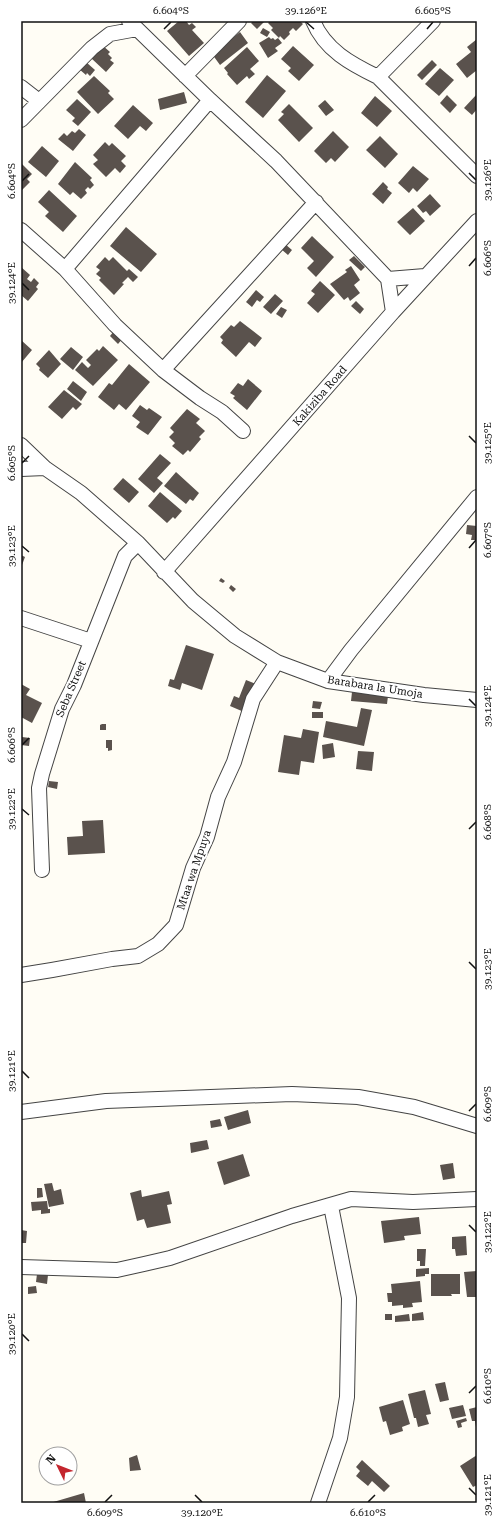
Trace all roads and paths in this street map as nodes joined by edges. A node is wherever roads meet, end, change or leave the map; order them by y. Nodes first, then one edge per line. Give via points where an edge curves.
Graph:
1 (239, 21) edge
2 (313, 21) edge
3 (433, 21) edge
4 (133, 25) edge
5 (185, 76) junction
6 (378, 77) junction
7 (21, 87) edge
8 (210, 100) junction
9 (39, 101) junction
10 (21, 120) edge
11 (477, 176) edge
12 (316, 202) junction
13 (477, 221) edge
14 (21, 230) edge
15 (66, 269) junction
16 (425, 276) junction
17 (388, 278) junction
18 (393, 312) junction
19 (163, 370) junction
20 (243, 431) dead end
21 (21, 446) edge
22 (45, 468) junction
23 (21, 469) edge
24 (477, 498) edge
25 (138, 543) junction
26 (164, 572) junction
27 (21, 618) edge
28 (91, 641) junction
29 (277, 662) junction
30 (328, 681) junction
31 (477, 700) edge
32 (42, 870) dead end
33 (21, 975) edge
34 (21, 1112) edge
35 (477, 1126) edge
36 (477, 1199) edge
37 (331, 1206) junction
38 (21, 1267) edge
39 (318, 1503) edge

1 - 5 street
2 - 6 street via 316,29 339,55
3 - 6 street
4 - 5 street
4 - 9 street via 110,34 92,48
5 - 8 street
6 - 11 street
7 - 9 street
8 - 12 street via 276,160
8 - 15 street
9 - 10 street
12 - 17 street
12 - 19 street
13 - 16 street, Kakiziba Road
14 - 15 street
15 - 19 street via 115,325
16 - 17 street
16 - 18 street, Kakiziba Road
17 - 18 street
18 - 26 street, Kakiziba Road
19 - 20 street via 222,412
21 - 22 street, Barabara la Umoja
22 - 23 street
22 - 25 street, Barabara la Umoja via 80,493
24 - 30 street
25 - 26 street, Barabara la Umoja
25 - 28 street, Seba Street via 124,556
26 - 29 street, Barabara la Umoja via 193,601 235,636
27 - 28 street
28 - 32 street, Seba Street via 62,708 39,788
29 - 30 street, Barabara la Umoja
29 - 33 street, Mtaa wa Mpuya via 253,699 234,762 218,797 207,837 193,868 176,924 158,944 138,956
30 - 31 street, Barabara la Umoja
34 - 35 street via 106,1101 292,1094 358,1097 414,1108
36 - 37 street via 413,1202 351,1199
37 - 38 street via 292,1216 170,1258 138,1266 117,1270
37 - 39 street via 349,1298 347,1397 340,1438

